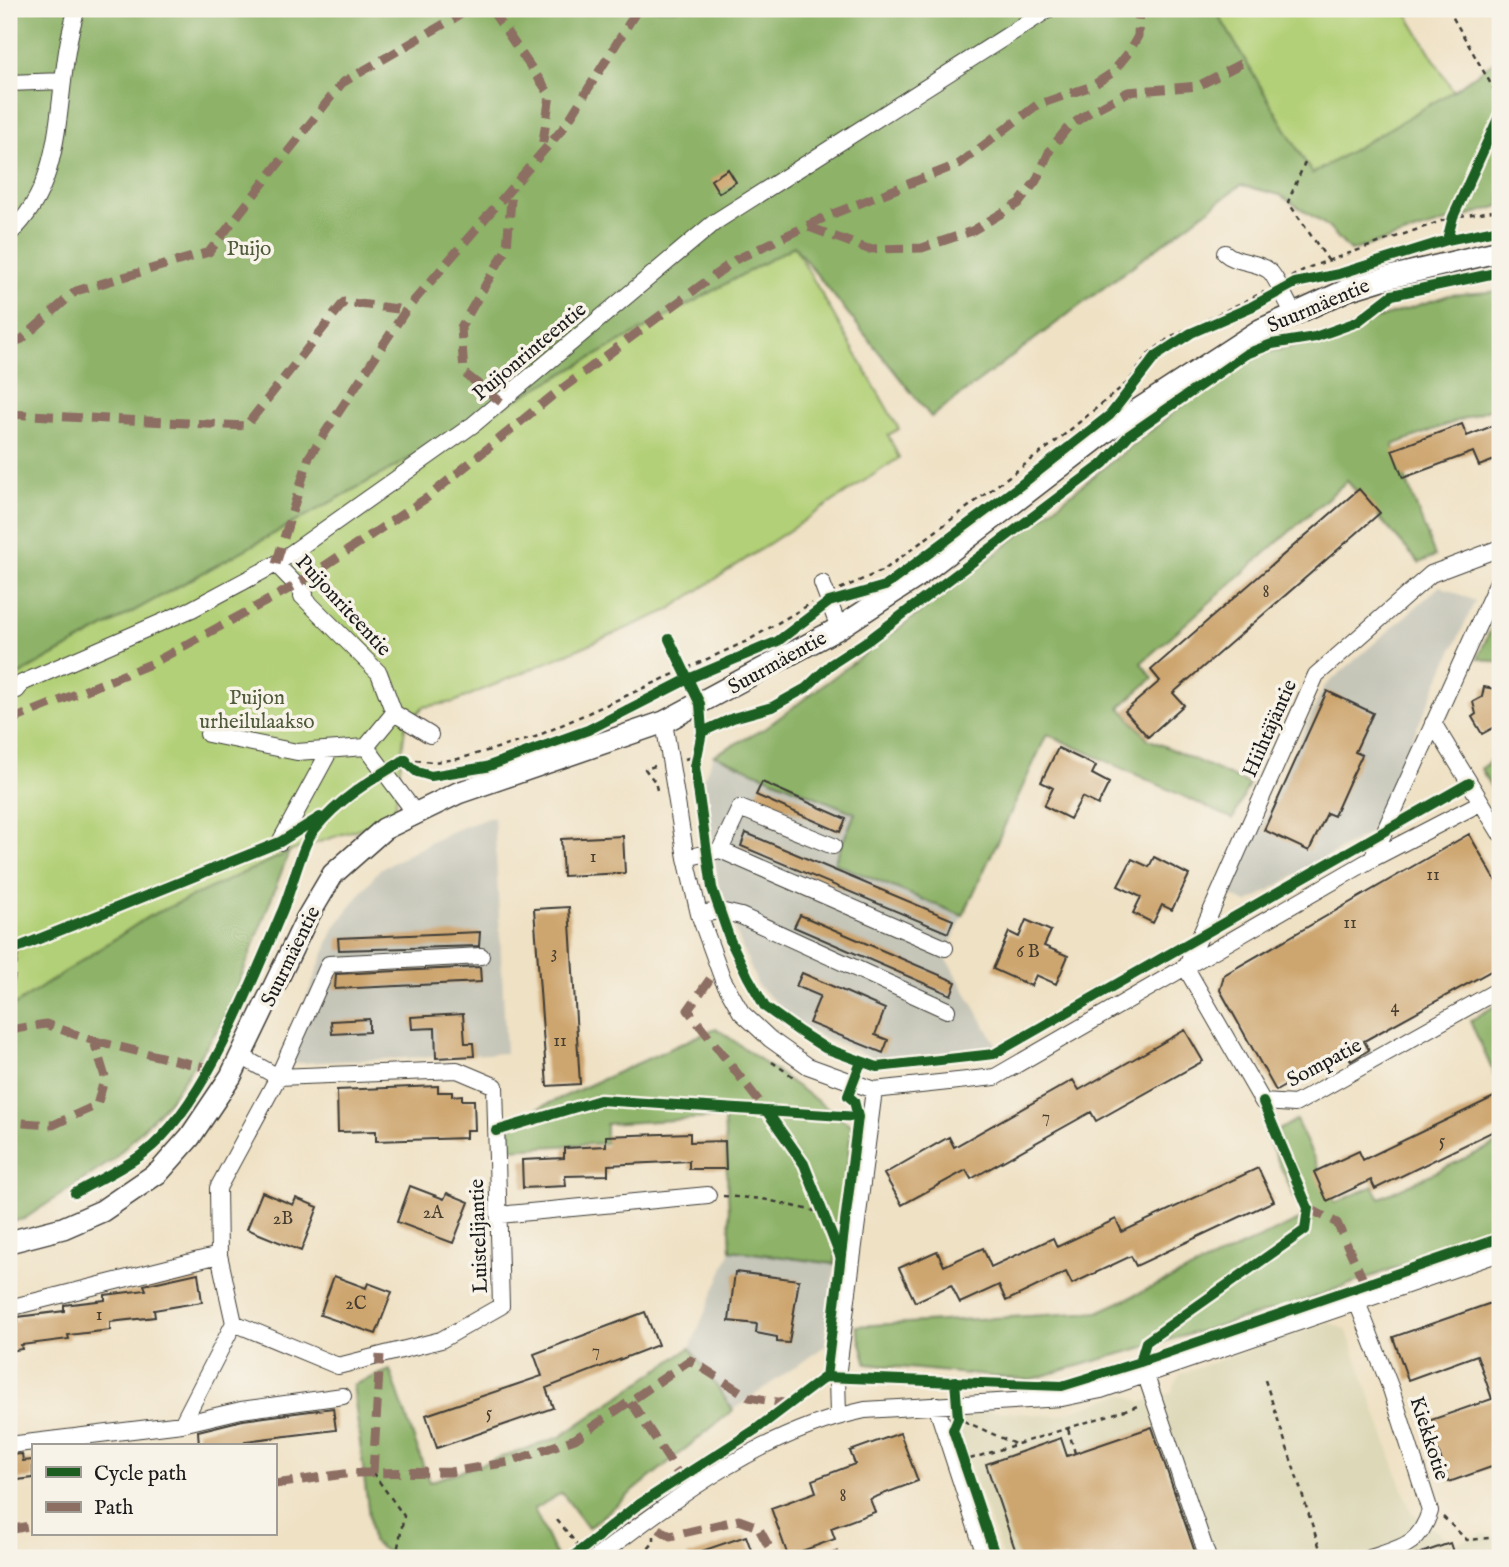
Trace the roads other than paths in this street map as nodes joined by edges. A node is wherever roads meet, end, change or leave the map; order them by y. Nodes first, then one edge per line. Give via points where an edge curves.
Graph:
1 (77, 9) edge
2 (1049, 9) edge
3 (64, 81) junction
4 (9, 83) edge
5 (9, 234) edge
6 (1500, 251) edge
7 (1225, 253) dead end
8 (1294, 314) junction
9 (1500, 548) edge
10 (276, 564) junction
11 (1500, 577) edge
12 (826, 593) road end
13 (839, 628) junction
14 (17, 690) dead end
15 (394, 713) junction
16 (664, 722) junction
17 (1433, 723) junction
18 (208, 734) dead end
19 (430, 735) dead end
20 (366, 747) junction
21 (330, 750) junction
22 (1480, 803) junction
23 (416, 814) junction
24 (1500, 833) edge
25 (280, 842) dead end
26 (833, 846) dead end
27 (720, 850) junction
28 (686, 858) junction
29 (1372, 859) junction
30 (699, 914) junction
31 (945, 948) dead end
32 (481, 956) dead end
33 (1186, 968) junction
34 (1500, 989) edge
35 (947, 1010) dead end
36 (241, 1056) junction
37 (278, 1077) junction
38 (874, 1090) junction
39 (708, 1195) road end
40 (499, 1215) junction
41 (9, 1242) edge
42 (1500, 1253) edge
43 (219, 1255) junction
44 (1357, 1303) junction
45 (9, 1308) edge
46 (234, 1323) junction
47 (1146, 1376) junction
48 (343, 1396) dead end
49 (936, 1405) junction
50 (838, 1416) junction
51 (182, 1424) junction
52 (9, 1446) edge
53 (989, 1552) edge
54 (596, 1558) edge
55 (1208, 1558) edge
56 (1370, 1558) edge

1 - 3 street
2 - 10 street, Puijonrinteentie via 715,222 474,424
3 - 4 street
3 - 5 street via 54,152 43,186 27,218
6 - 8 main road, Suurmäentie via 1386,278
7 - 8 street via 1233,260 1270,271
8 - 13 main road, Suurmäentie via 1260,330 1116,424 917,578
9 - 33 street, Hiihtäjäntie via 1431,574 1316,675
10 - 14 street, Puijonrinteentie via 192,609 22,683
10 - 15 street, Puijonriteentie via 379,673
11 - 17 street
12 - 13 street
13 - 16 main road, Suurmäentie
15 - 19 street
15 - 20 street
16 - 23 main road, Suurmäentie via 458,793
16 - 28 street
17 - 22 street
17 - 29 street
18 - 21 street via 297,752
20 - 21 street
20 - 23 street
21 - 25 street
22 - 24 street
22 - 29 street
23 - 36 main road, Suurmäentie via 384,830 333,874
26 - 27 street via 740,808
27 - 28 street
27 - 31 street
28 - 30 street
29 - 33 street
30 - 35 street via 720,911 741,916
30 - 38 street via 723,980 741,1012 808,1066
32 - 37 street via 329,964
33 - 34 street, Sompatie via 1263,1102 1279,1105 1295,1104
33 - 38 street via 995,1077
36 - 37 street
36 - 41 main road, Suurmäentie via 190,1138 159,1172 102,1211 63,1228
37 - 40 street, Luistelijantie via 457,1070 495,1086
37 - 43 street via 218,1188
38 - 50 street via 837,1377
39 - 40 street
40 - 46 street, Luistelijantie via 501,1306 441,1340 338,1366
42 - 44 street
43 - 45 street
43 - 46 street
44 - 47 street
44 - 56 street, Kiekkotie via 1391,1389 1430,1511 1425,1528 1412,1543
46 - 51 street
47 - 49 street via 1101,1391 956,1417
47 - 55 street
48 - 51 street via 240,1410
49 - 50 street
49 - 53 street
50 - 54 street via 748,1452 690,1488
51 - 52 street

